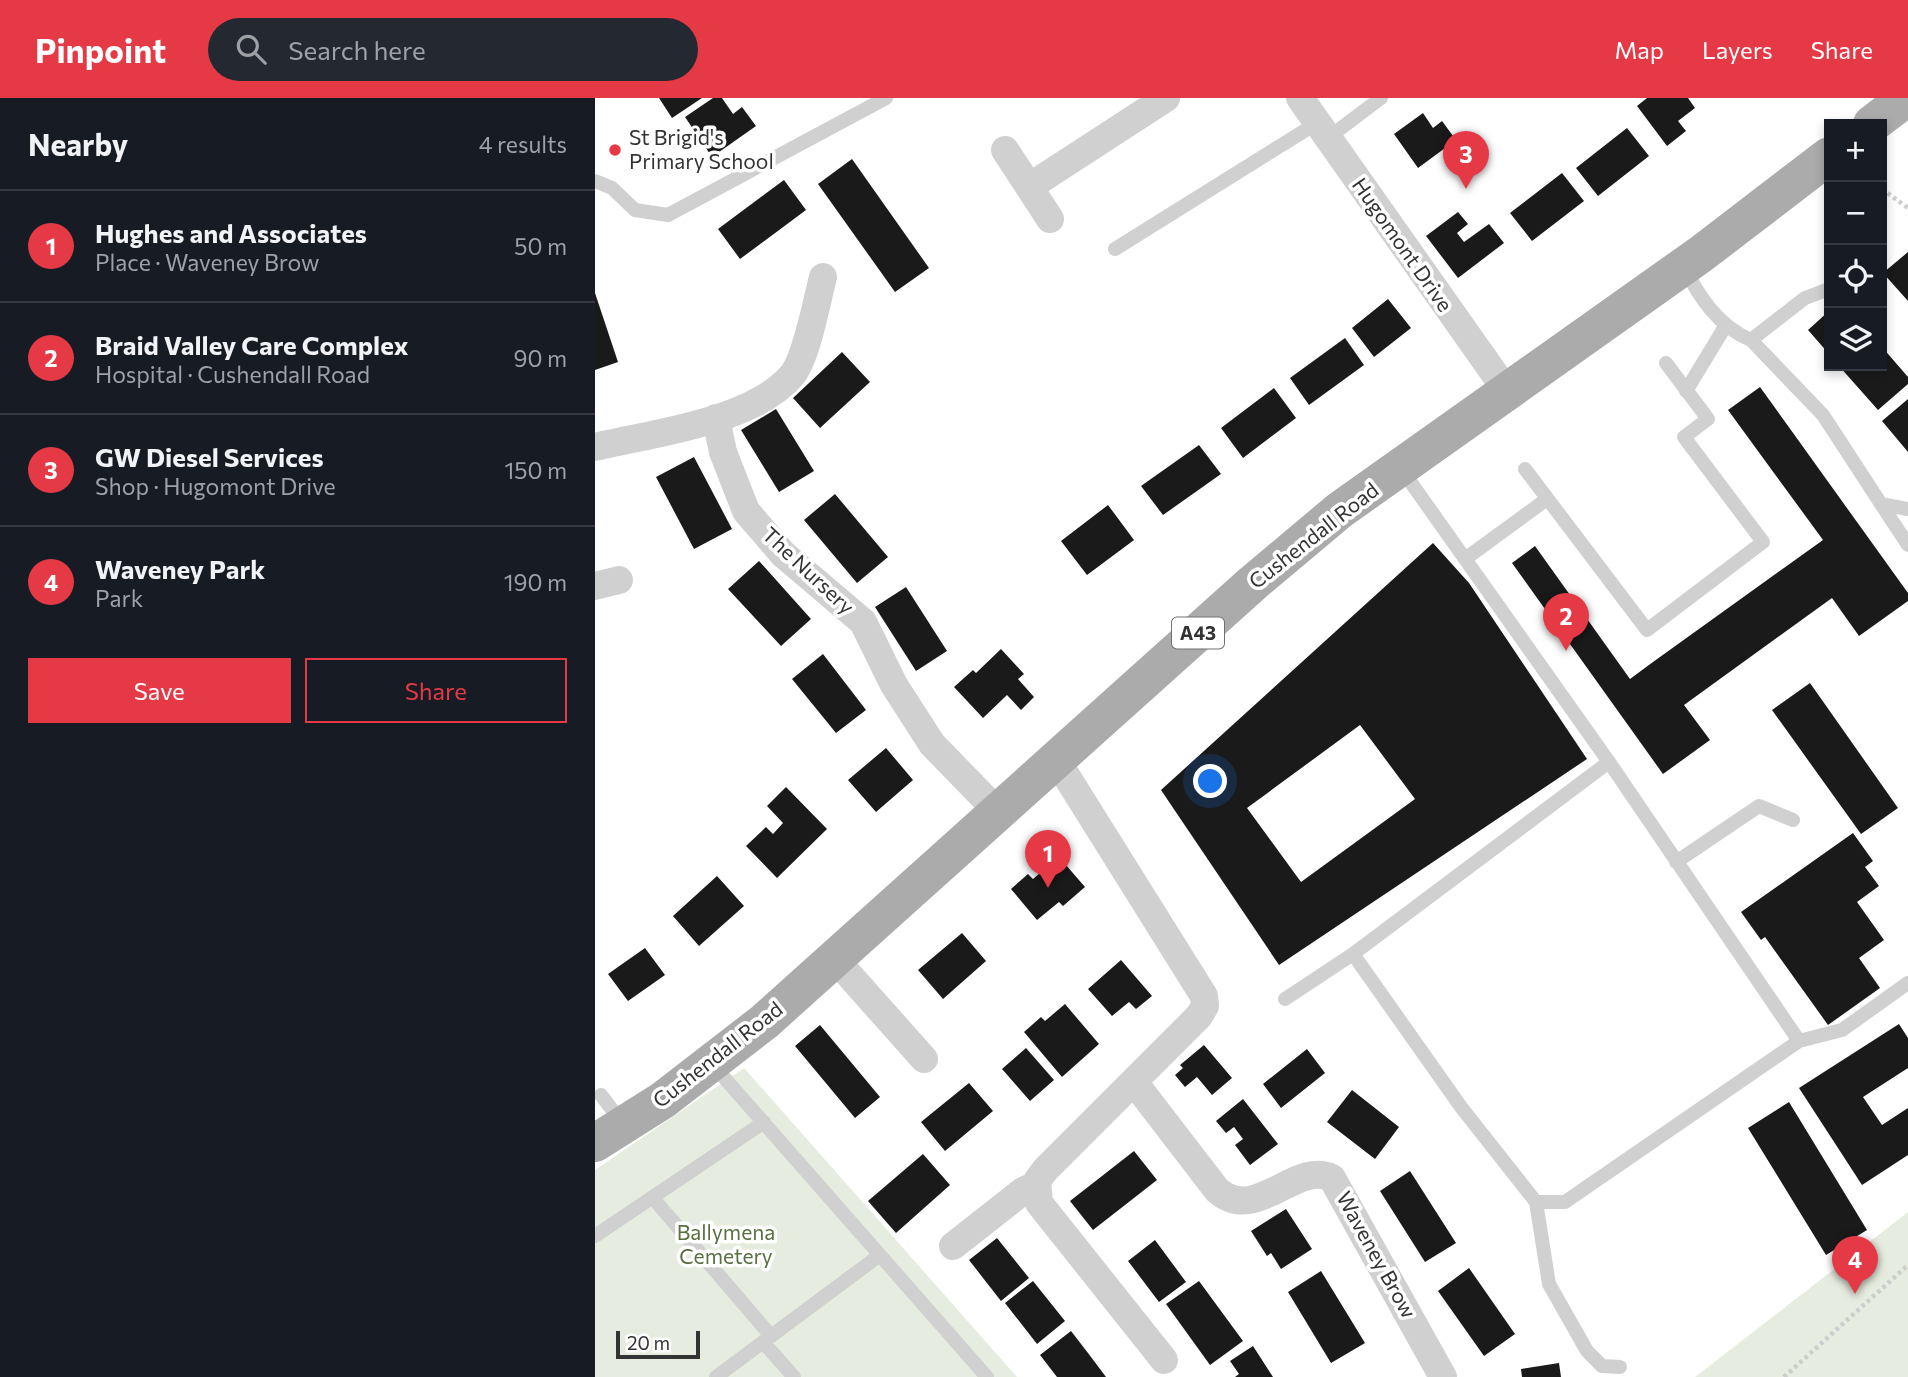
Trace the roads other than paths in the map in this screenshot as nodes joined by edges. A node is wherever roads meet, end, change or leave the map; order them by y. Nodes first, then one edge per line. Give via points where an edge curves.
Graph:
1 (885, 98) edge
2 (1166, 98) edge
3 (1300, 98) edge
4 (1381, 98) edge
5 (1906, 98) edge
6 (1879, 119) edge
7 (1323, 131) junction
8 (1005, 150) dead end
9 (1824, 160) edge
10 (595, 181) edge
11 (1030, 187) junction
12 (1050, 219) dead end
13 (1115, 249) dead end
14 (1683, 266) junction
15 (823, 277) dead end
16 (1824, 291) edge
17 (1726, 325) junction
18 (1751, 340) junction
19 (1666, 363) dead end
20 (1506, 390) junction
21 (1686, 391) junction
22 (716, 418) junction
23 (595, 447) edge
24 (1402, 468) junction
25 (1525, 468) dead end
26 (1547, 499) junction
27 (1881, 503) junction
28 (1908, 509) edge
29 (1908, 545) edge
30 (1465, 559) junction
31 (1057, 761) junction
32 (1608, 762) junction
33 (999, 813) junction
34 (1793, 820) dead end
35 (1676, 862) junction
36 (1353, 954) junction
37 (835, 959) junction
38 (1908, 983) edge
39 (1285, 999) dead end
40 (1799, 1041) junction
41 (924, 1059) dead end
42 (711, 1063) junction
43 (1133, 1082) junction
44 (601, 1095) dead end
45 (764, 1122) junction
46 (609, 1134) edge
47 (1036, 1185) junction
48 (653, 1198) junction
49 (1536, 1202) junction
50 (595, 1236) edge
51 (953, 1247) dead end
52 (880, 1255) junction
53 (767, 1339) junction
54 (1164, 1360) dead end
55 (1620, 1367) dead end
56 (716, 1377) edge
57 (793, 1377) edge
58 (987, 1377) edge
59 (1443, 1377) edge

1 - 10 lane via 668,215 635,210 612,188
2 - 11 street
3 - 7 street, Hugomont Drive
4 - 7 lane
5 - 6 main road
7 - 13 lane
7 - 20 street, Hugomont Drive
8 - 11 street
9 - 14 main road, Cushendall Road / A43
11 - 12 street
14 - 17 lane via 1699,298
14 - 20 main road, Cushendall Road / A43
15 - 22 street via 794,373 757,402
16 - 18 lane via 1805,298
17 - 18 lane
17 - 21 lane
18 - 27 lane via 1823,415
19 - 21 lane
20 - 24 main road, Cushendall Road / A43
21 - 26 lane via 1708,419 1684,437 1763,542 1647,630
22 - 23 street
22 - 33 street, The Nursery via 723,452 746,511 783,554 863,622 894,685 932,744
24 - 30 lane
24 - 31 main road, Cushendall Road / A43 via 1340,510 1253,583
25 - 26 lane
26 - 30 lane
27 - 28 lane
27 - 29 lane
30 - 32 lane
31 - 33 main road, Cushendall Road / A43
31 - 43 street via 1205,996 1199,1016
32 - 35 lane
32 - 36 lane
33 - 37 main road, Cushendall Road / A43
34 - 35 lane via 1759,806
35 - 40 lane
36 - 39 lane
36 - 49 lane via 1461,1107
37 - 41 street
37 - 42 main road, Cushendall Road / A43
38 - 40 lane via 1842,1030
40 - 49 lane via 1565,1202
42 - 45 lane
42 - 46 main road, Cushendall Road / A43
43 - 47 street via 1045,1170
43 - 59 street, Waveney Brow via 1227,1198 1249,1201 1310,1176 1332,1178
44 - 46 lane
45 - 48 lane
45 - 52 lane
47 - 51 street
47 - 54 street via 1039,1203
48 - 50 lane
48 - 53 lane
49 - 55 lane via 1549,1284 1587,1351 1602,1366
52 - 53 lane
52 - 58 lane
53 - 56 lane
53 - 57 lane

